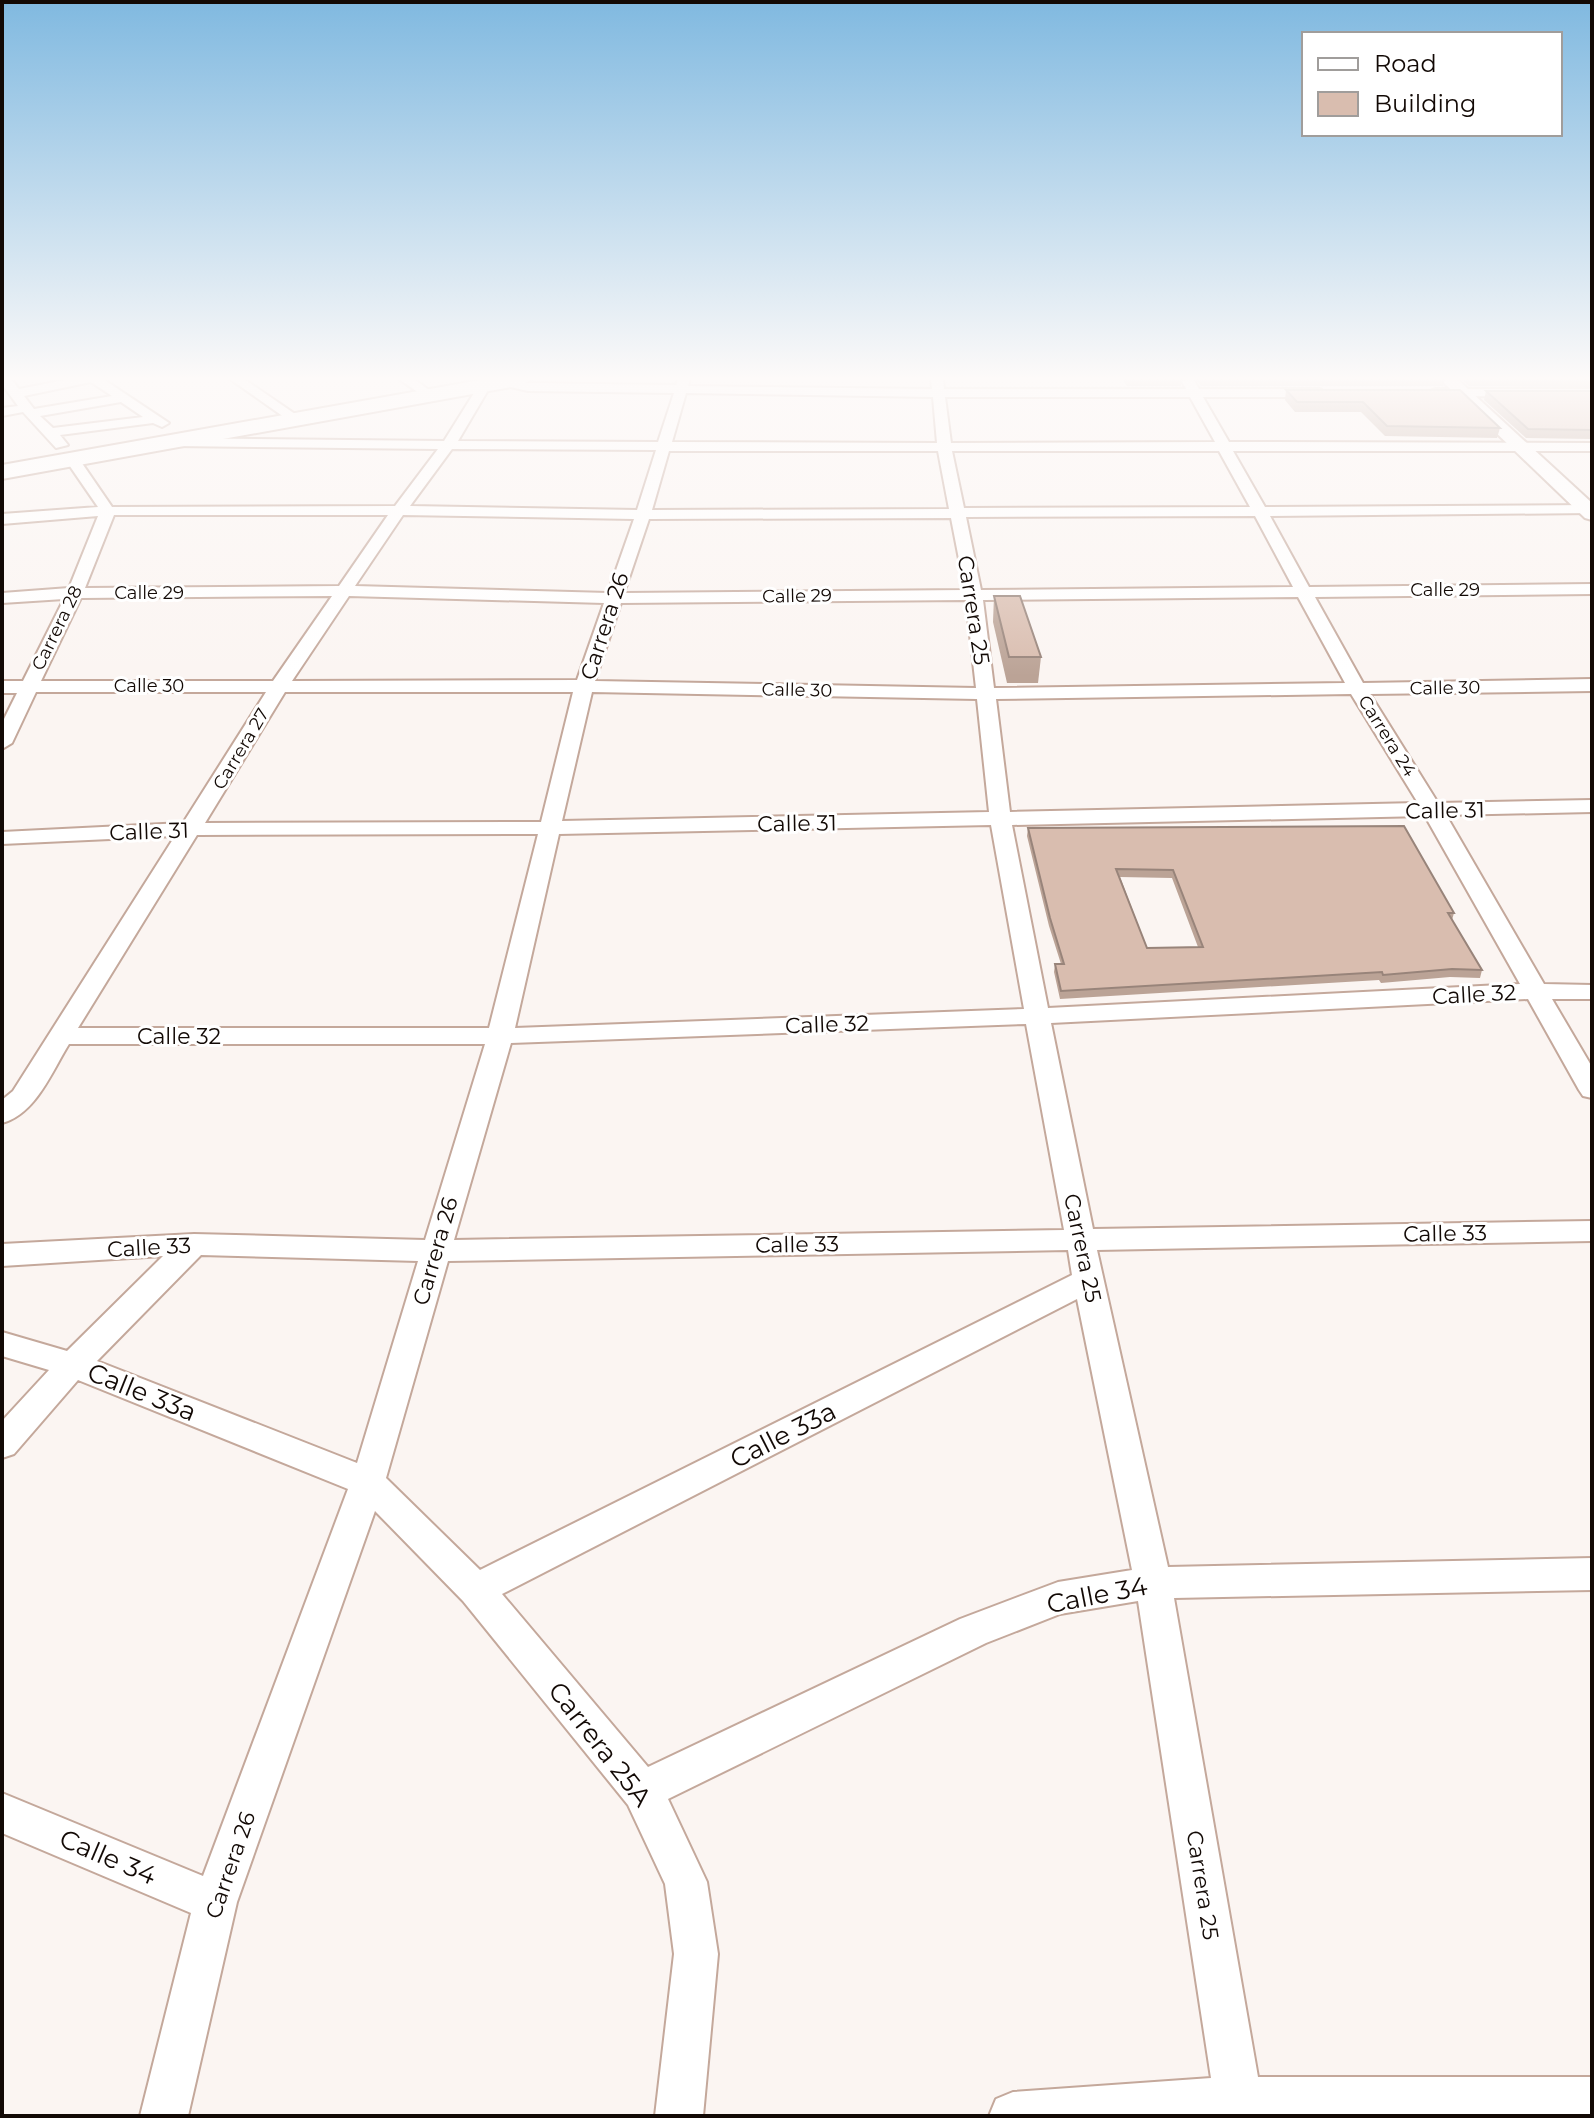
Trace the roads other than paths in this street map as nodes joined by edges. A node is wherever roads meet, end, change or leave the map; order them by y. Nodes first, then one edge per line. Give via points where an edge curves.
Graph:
1 (85, 478) edge
2 (424, 478) edge
3 (654, 478) edge
4 (950, 478) edge
5 (1240, 478) edge
6 (1553, 478) edge
7 (399, 510) junction
8 (108, 511) junction
9 (1590, 511) edge
10 (1259, 512) junction
11 (957, 513) junction
12 (643, 515) junction
13 (2, 519) edge
14 (1592, 589) edge
15 (345, 591) junction
16 (1302, 591) junction
17 (75, 593) junction
18 (974, 594) junction
19 (2, 598) edge
20 (613, 598) junction
21 (1592, 685) edge
22 (30, 686) junction
23 (279, 686) junction
24 (584, 686) junction
25 (2, 687) edge
26 (1359, 690) junction
27 (987, 694) junction
28 (2, 743) edge
29 (1592, 806) edge
30 (1433, 811) junction
31 (1000, 819) junction
32 (552, 828) junction
33 (192, 829) junction
34 (2, 838) edge
35 (1537, 991) junction
36 (1592, 992) edge
37 (1038, 1016) junction
38 (62, 1036) junction
39 (500, 1036) junction
40 (1592, 1090) edge
41 (9, 1100) edge
42 (1592, 1231) edge
43 (1080, 1239) junction
44 (194, 1244) junction
45 (435, 1251) junction
46 (2, 1255) edge
47 (1089, 1280) junction
48 (2, 1344) edge
49 (73, 1365) junction
50 (2, 1444) edge
51 (368, 1482) junction
52 (1592, 1574) edge
53 (1153, 1583) junction
54 (476, 1590) junction
55 (642, 1791) junction
56 (2, 1813) edge
57 (215, 1902) junction
58 (1592, 2101) edge
59 (1240, 2108) edge
60 (164, 2116) edge
61 (679, 2116) edge
62 (1013, 2116) edge

1 - 8 street
2 - 7 street, Carrera 27
3 - 12 street, Carrera 26
4 - 11 street, Carrera 25
5 - 10 street, Carrera 24
6 - 9 street
7 - 8 street
7 - 12 street
7 - 15 street, Carrera 27
8 - 13 street
8 - 17 street, Carrera 28
9 - 10 street
10 - 11 street
10 - 16 street, Carrera 24
11 - 12 street
11 - 18 street, Carrera 25
12 - 20 street, Carrera 26
14 - 16 street, Calle 29
15 - 17 street, Calle 29
15 - 20 street, Calle 29
15 - 23 street, Carrera 27
16 - 18 street, Calle 29
16 - 26 street, Carrera 24
17 - 19 street, Calle 29
17 - 22 street, Carrera 28
18 - 20 street, Calle 29
18 - 27 street, Carrera 25
20 - 24 street, Carrera 26
21 - 26 street, Calle 30
22 - 23 street, Calle 30
22 - 25 street, Calle 30
22 - 28 street, Carrera 28
23 - 24 street, Calle 30
23 - 33 street, Carrera 27
24 - 27 street, Calle 30
24 - 32 street, Carrera 26
26 - 27 street, Calle 30
26 - 30 street, Carrera 24
27 - 31 street, Carrera 25
29 - 30 street, Calle 31
30 - 31 street, Calle 31
30 - 35 street, Carrera 24
31 - 32 street, Calle 31
31 - 37 street, Carrera 25
32 - 33 street, Calle 31
32 - 39 street, Carrera 26
33 - 34 street, Calle 31
33 - 38 street, Carrera 27
35 - 36 street, Calle 32
35 - 37 street, Calle 32
35 - 40 street, Carrera 24
37 - 39 street, Calle 32
37 - 43 street, Carrera 25
38 - 39 street, Calle 32
38 - 41 street, Carrera 27
39 - 45 street, Carrera 26
42 - 43 street, Calle 33
43 - 45 street, Calle 33
43 - 47 street, Carrera 25
44 - 45 street, Calle 33
44 - 46 street, Calle 33
44 - 49 street
45 - 51 street, Carrera 26
47 - 53 street, Carrera 25
47 - 54 street, Calle 33a
48 - 49 street, Calle 33a
49 - 50 street
49 - 51 street, Calle 33a
51 - 54 street, Carrera 25A
51 - 57 street, Carrera 26
52 - 53 street, Calle 34
53 - 55 street, Calle 34 via 1058,1598 973,1631
53 - 59 street, Carrera 25
54 - 55 street, Carrera 25A
55 - 61 street, Carrera 25A via 686,1882 696,1954
56 - 57 street, Calle 34
57 - 60 street, Carrera 26
58 - 59 street
59 - 62 street

